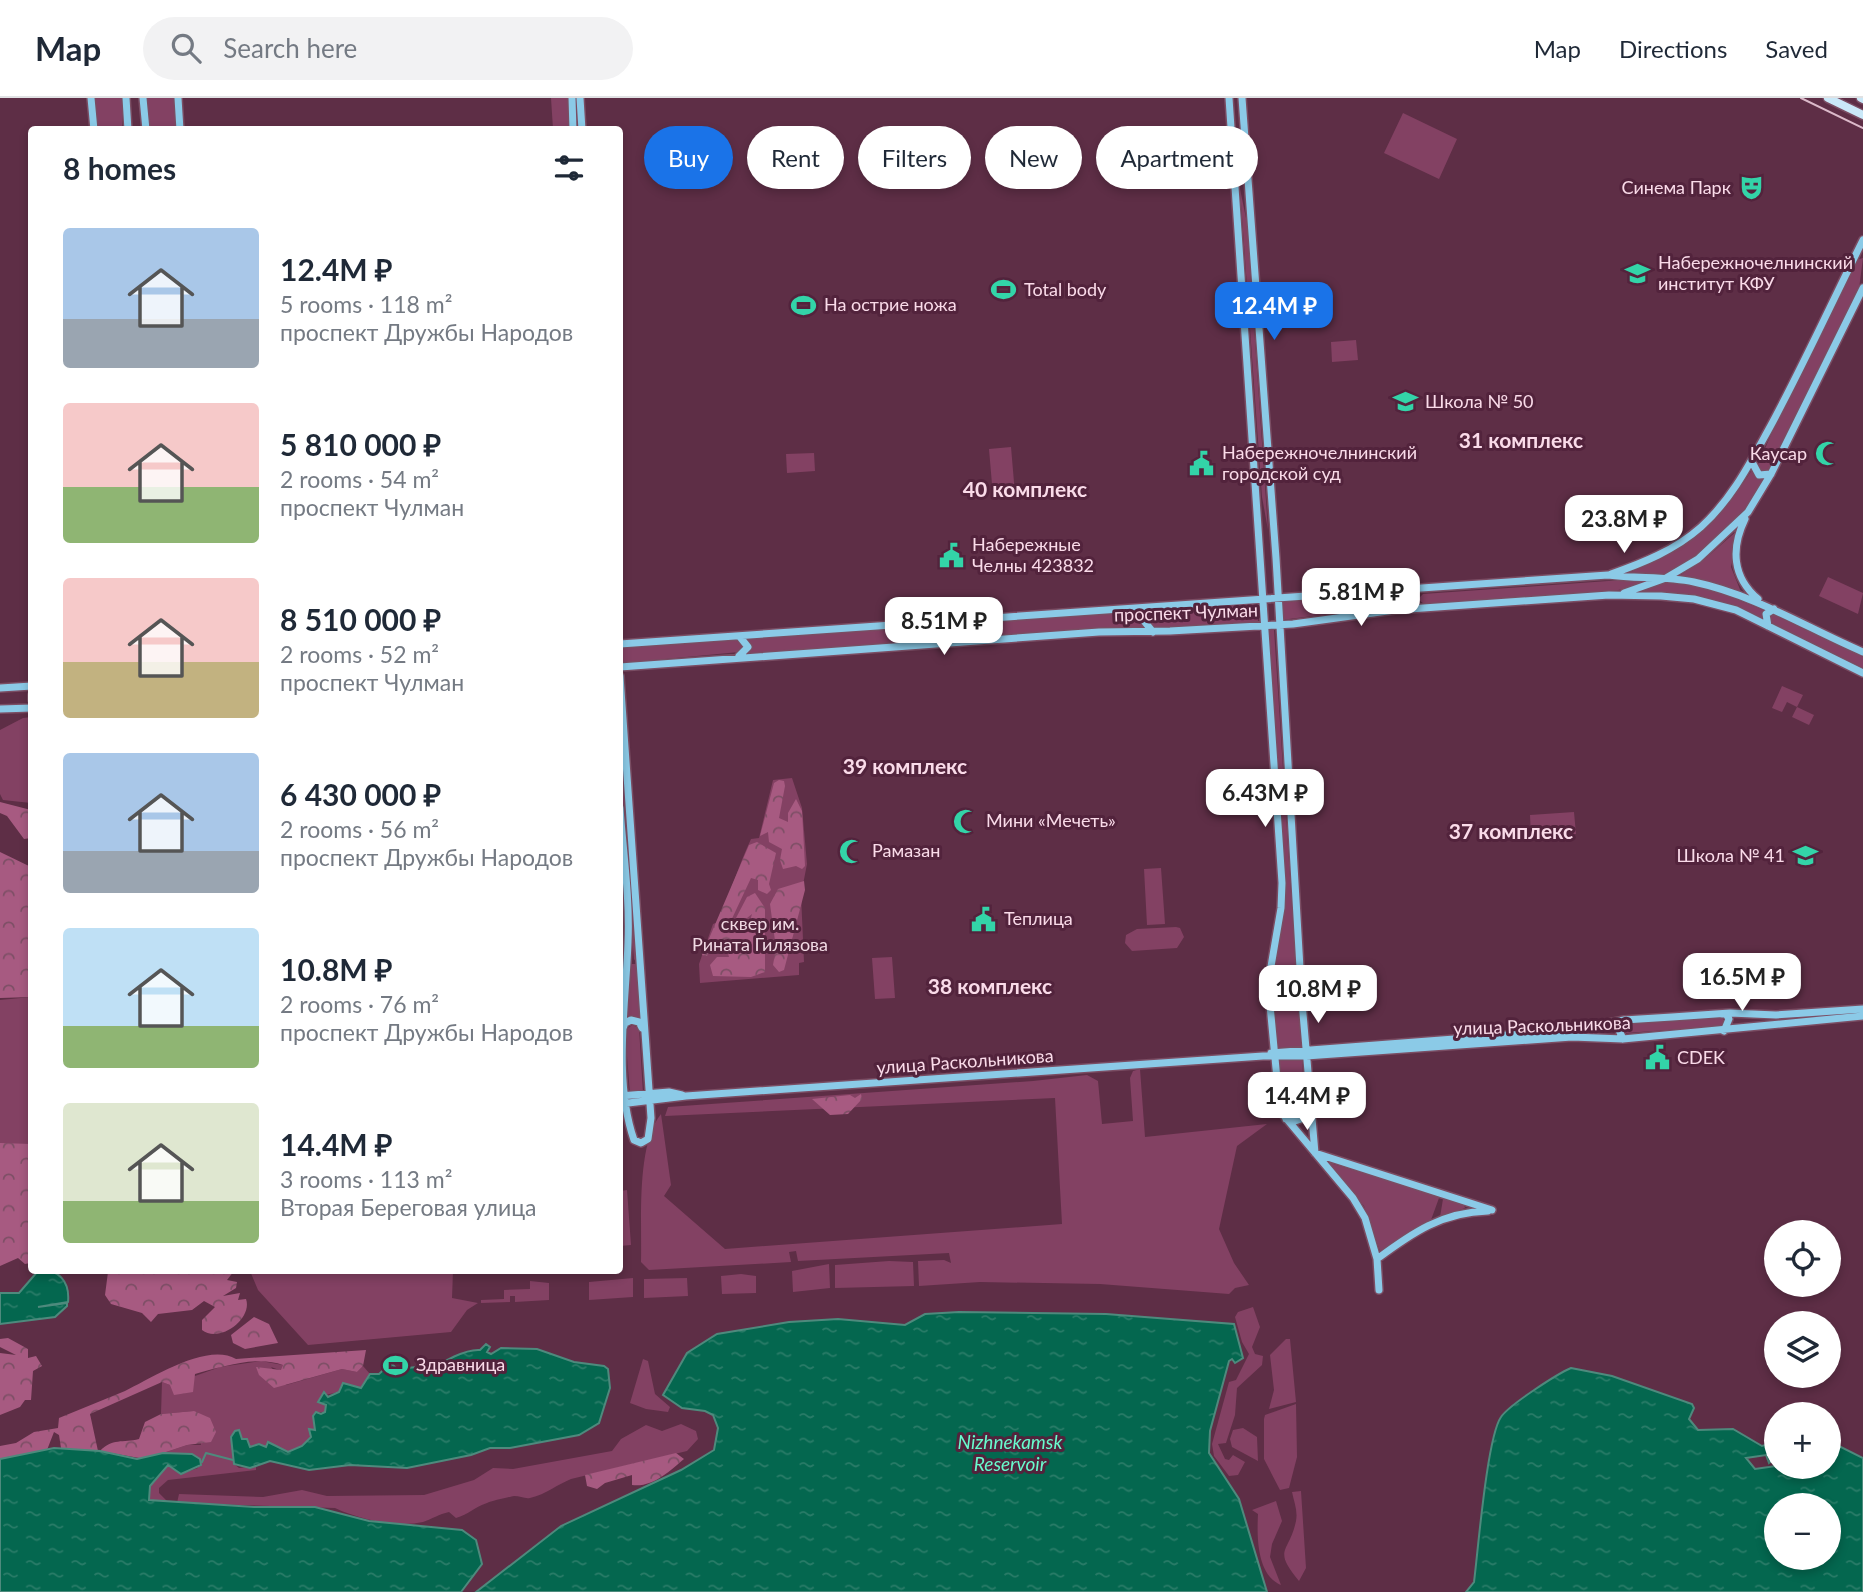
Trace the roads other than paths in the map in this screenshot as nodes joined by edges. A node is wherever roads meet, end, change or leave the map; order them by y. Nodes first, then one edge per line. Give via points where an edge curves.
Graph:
1 (91, 98) edge
2 (126, 98) edge
3 (143, 98) edge
4 (178, 98) edge
5 (572, 98) edge
6 (580, 98) edge
7 (1229, 98) edge
8 (1242, 98) edge
9 (1828, 98) edge
10 (1863, 115) edge
11 (94, 126) edge
12 (128, 126) edge
13 (146, 126) edge
14 (180, 126) edge
15 (573, 126) edge
16 (582, 126) edge
17 (1236, 191) junction
18 (1251, 230) junction
19 (1863, 240) edge
20 (1863, 256) edge
21 (1853, 260) junction
22 (1863, 288) edge
23 (1752, 461) junction
24 (1771, 474) junction
25 (1748, 512) junction
26 (1259, 528) junction
27 (1273, 530) junction
28 (1608, 575) junction
29 (1666, 578) junction
30 (1420, 590) junction
31 (1382, 592) junction
32 (1620, 594) junction
33 (1263, 599) junction
34 (1278, 599) junction
35 (1763, 604) junction
36 (1154, 608) junction
37 (1422, 608) junction
38 (1774, 609) junction
39 (1382, 611) junction
40 (1279, 624) junction
41 (1264, 625) junction
42 (1768, 626) junction
43 (1153, 632) junction
44 (739, 637) junction
45 (623, 644) edge
46 (1863, 652) edge
47 (735, 657) junction
48 (623, 667) edge
49 (1863, 673) edge
50 (28, 686) edge
51 (0, 688) edge
52 (28, 708) edge
53 (0, 709) edge
54 (623, 743) edge
55 (623, 871) edge
56 (627, 957) junction
57 (639, 959) junction
58 (1302, 1002) junction
59 (1270, 1004) junction
60 (1863, 1009) edge
61 (1720, 1013) junction
62 (1863, 1016) edge
63 (623, 1017) edge
64 (1624, 1020) junction
65 (623, 1029) edge
66 (1724, 1031) junction
67 (644, 1032) junction
68 (1623, 1039) junction
69 (1306, 1053) junction
70 (1274, 1055) junction
71 (649, 1098) junction
72 (623, 1100) edge
73 (1309, 1108) junction
74 (1286, 1119) junction
75 (1315, 1153) junction
76 (1377, 1259) junction
77 (1379, 1290) dead end

1 - 11 street
2 - 12 street
3 - 13 street
4 - 14 street
5 - 15 street
6 - 16 street
7 - 17 street
8 - 18 street
9 - 10 main road
17 - 18 street via 1243,187
17 - 26 street
18 - 27 street
19 - 21 street
20 - 21 street
21 - 23 street
22 - 24 street
23 - 24 street via 1759,475
23 - 28 street via 1700,528 1649,560
24 - 25 street
25 - 29 street via 1711,550
25 - 35 street via 1741,527 1736,566 1744,587
26 - 27 street via 1266,534
26 - 33 street
27 - 34 street
28 - 29 street, проспект Чулман
28 - 30 street, проспект Чулман
29 - 32 street
29 - 35 street, проспект Чулман via 1711,586
30 - 31 street, проспект Чулман
30 - 37 street via 1414,600
31 - 34 street, проспект Чулман
31 - 39 street via 1389,602
32 - 37 street, проспект Чулман
32 - 42 street, проспект Чулман via 1694,599 1736,610
33 - 34 street, проспект Чулман
33 - 36 street, проспект Чулман
33 - 41 street
34 - 40 street
35 - 38 street, проспект Чулман
36 - 43 street via 1144,621
36 - 44 street, проспект Чулман
37 - 39 street, проспект Чулман
38 - 42 street via 1766,614
38 - 46 street, проспект Чулман
39 - 40 street, проспект Чулман
40 - 41 street, проспект Чулман
40 - 58 street
41 - 43 street, проспект Чулман
41 - 59 street via 1282,883 1268,984
42 - 49 street, проспект Чулман
43 - 47 street, проспект Чулман
44 - 45 street, проспект Чулман
44 - 47 street via 748,647
47 - 48 street, проспект Чулман
50 - 51 street
52 - 53 street
54 - 57 street
55 - 56 street
56 - 57 street via 633,963
56 - 63 street
57 - 67 street
58 - 59 street via 1290,986 1273,992
58 - 69 street
59 - 70 street
60 - 61 street, улица Раскольникова via 1776,1015
61 - 64 street, улица Раскольникова
61 - 66 street via 1727,1014 1729,1020
62 - 66 street, улица Раскольникова
64 - 68 street via 1618,1028
64 - 69 street, улица Раскольникова via 1572,1030
65 - 67 street via 631,1020 639,1022
66 - 68 street, улица Раскольникова
67 - 71 street
68 - 69 street, улица Раскольникова via 1572,1037
69 - 70 street, улица Раскольникова
69 - 73 street
70 - 71 street, улица Раскольникова
70 - 74 street via 1280,1111
71 - 72 street, улица Раскольникова
71 - 72 street via 650,1131 641,1143 634,1140
73 - 74 street via 1304,1118
73 - 75 street
74 - 75 street
75 - 76 street via 1353,1198 1368,1225
75 - 76 street via 1492,1210 1434,1222 1406,1236
76 - 77 street

